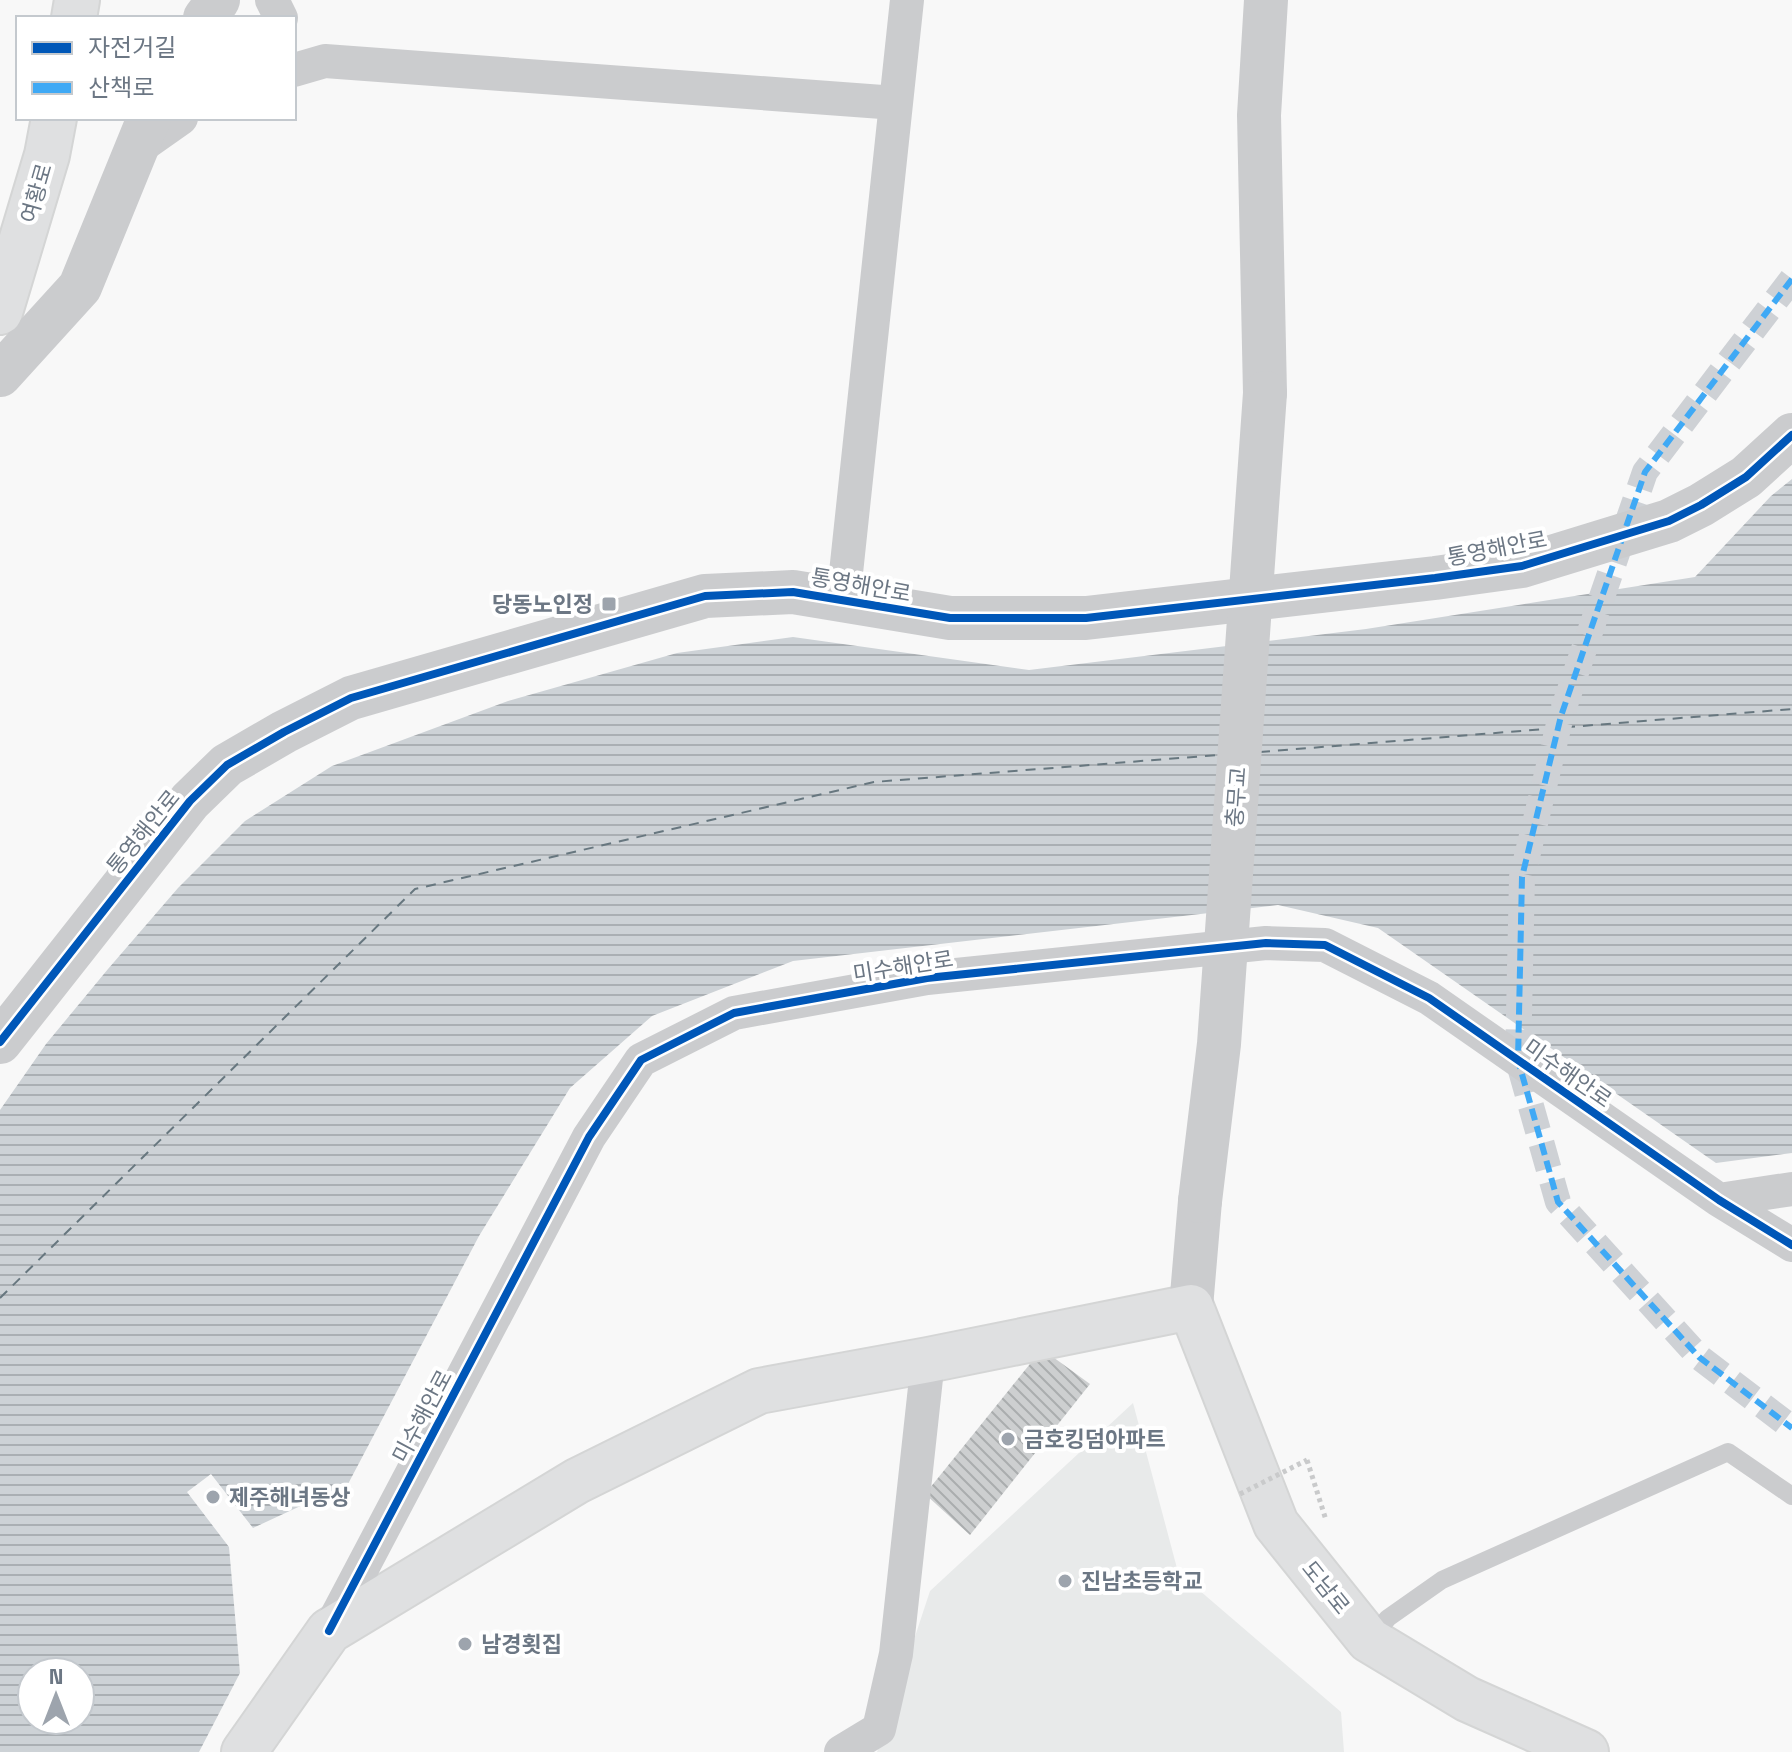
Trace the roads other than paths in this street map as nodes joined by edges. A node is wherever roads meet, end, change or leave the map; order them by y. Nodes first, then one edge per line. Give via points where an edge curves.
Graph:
1 (907, 0) edge
2 (1266, 0) edge
3 (296, 46) edge
4 (310, 66) edge
5 (896, 103) junction
6 (54, 120) edge
7 (176, 120) edge
8 (143, 134) edge
9 (0, 312) edge
10 (0, 375) edge
11 (1792, 435) edge
12 (843, 601) junction
13 (0, 1042) edge
14 (1792, 1189) edge
15 (1719, 1200) junction
16 (1792, 1245) edge
17 (1191, 1307) junction
18 (928, 1360) junction
19 (1792, 1496) edge
20 (329, 1631) junction
21 (1369, 1640) junction
22 (244, 1752) edge
23 (841, 1752) edge
24 (1586, 1752) edge

1 - 5 street
2 - 17 street, 충무교, bridge via 1259,115 1265,393 1219,1044
3 - 4 street
4 - 5 street
5 - 12 street
6 - 9 main road, 여황로
7 - 8 street
8 - 10 street via 80,287
11 - 12 street, 통영해안로 via 1746,477 1669,521 1522,566 1086,618 950,618
12 - 13 street, 통영해안로 via 793,592 705,596 351,698 284,732 227,765 190,801
14 - 15 street
15 - 16 street, 미수해안로
15 - 20 street, 미수해안로 via 1429,998 1325,945 1266,943 927,978 734,1013 641,1060 589,1137
17 - 18 main road
17 - 21 main road, 도남로 via 1276,1524
18 - 20 main road via 759,1391 577,1481
18 - 23 street via 896,1654 879,1729
19 - 21 lane via 1728,1452 1442,1580 1388,1618
20 - 22 main road, 미수해안로
21 - 24 main road, 도남로 via 1467,1699

